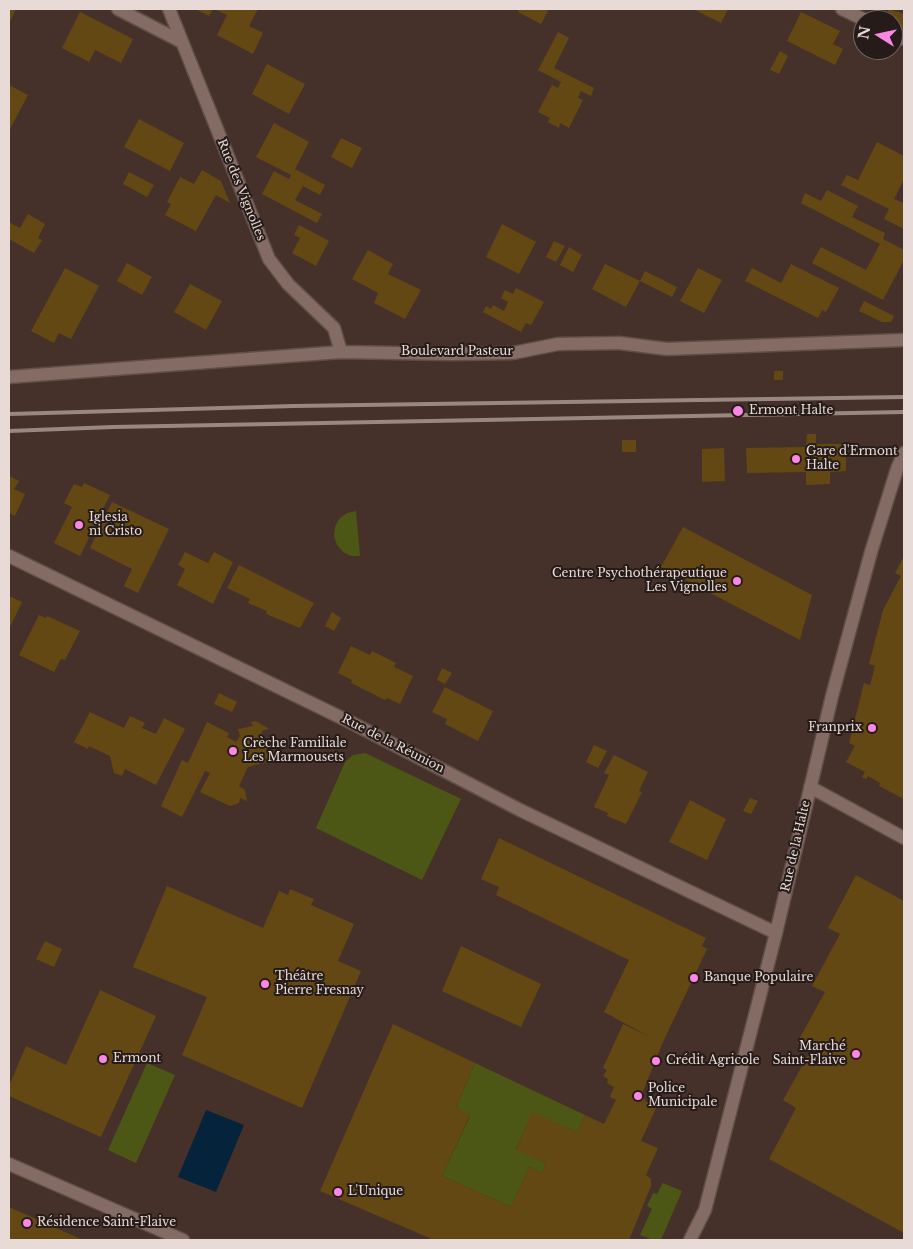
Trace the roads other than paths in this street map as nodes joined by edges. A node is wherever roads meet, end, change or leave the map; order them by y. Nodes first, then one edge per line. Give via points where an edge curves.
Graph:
1 (118, 9) edge
2 (170, 9) edge
3 (182, 42) junction
4 (904, 340) edge
5 (341, 352) junction
6 (9, 377) edge
7 (904, 453) edge
8 (9, 556) edge
9 (810, 788) junction
10 (904, 838) edge
11 (776, 932) junction
12 (9, 1164) edge
13 (183, 1240) edge
14 (690, 1240) edge

1 - 3 street
2 - 3 street, Rue des Vignolles
3 - 5 street, Rue des Vignolles via 269,259 288,284 334,328
4 - 5 street, Boulevard Pasteur via 666,349 619,343 558,344 513,353
5 - 6 street, Boulevard Pasteur
7 - 9 street, Rue de la Halte via 896,469 871,552
8 - 11 street, Rue de la Réunion via 350,722 520,810
9 - 10 street
9 - 11 street, Rue de la Halte
11 - 14 street, Rue de la Halte via 705,1210
12 - 13 street

